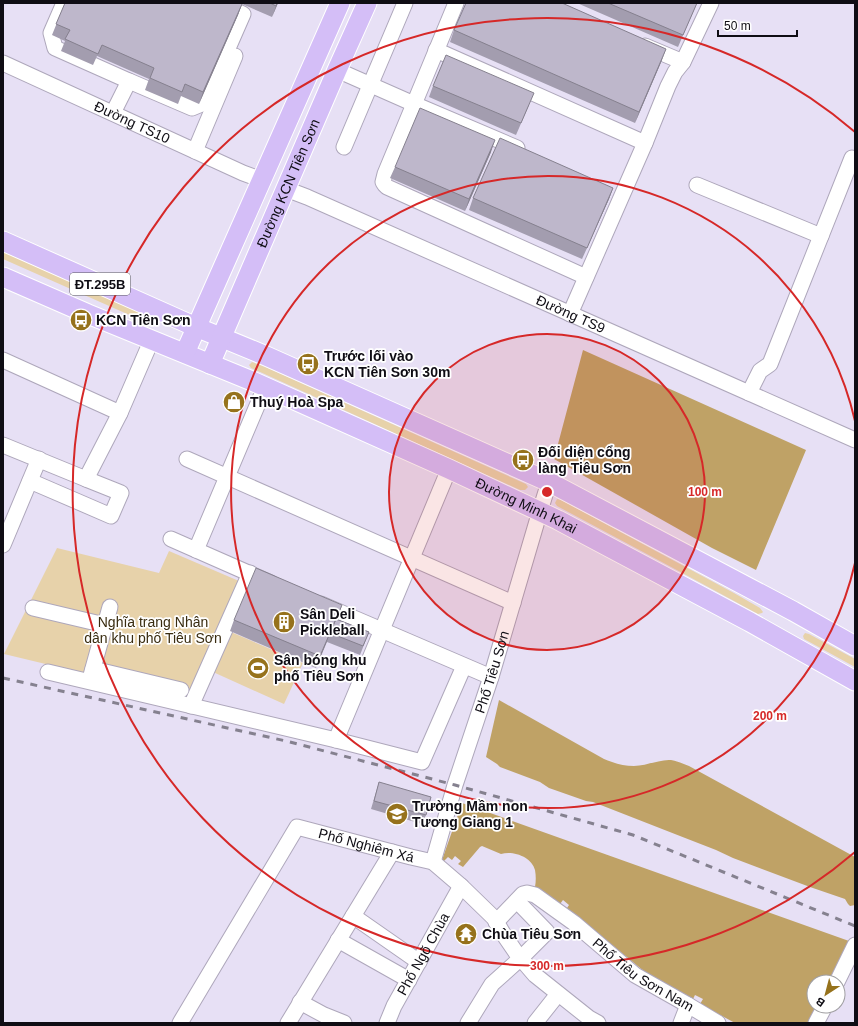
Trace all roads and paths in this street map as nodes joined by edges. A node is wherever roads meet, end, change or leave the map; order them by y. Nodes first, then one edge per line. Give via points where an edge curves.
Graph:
1 (64, 3) edge
2 (218, 3) edge
3 (340, 3) edge
4 (367, 3) edge
5 (405, 3) edge
6 (456, 3) edge
7 (711, 3) edge
8 (245, 33) dead end
9 (633, 40) edge
10 (436, 50) junction
11 (683, 62) junction
12 (3, 63) edge
13 (337, 70) junction
14 (128, 81) junction
15 (370, 85) junction
16 (414, 104) junction
17 (113, 113) junction
18 (645, 143) junction
19 (344, 147) dead end
20 (195, 151) junction
21 (529, 153) edge
22 (852, 158) dead end
23 (262, 180) junction
24 (697, 185) dead end
25 (608, 187) edge
26 (286, 189) junction
27 (622, 193) junction
28 (820, 236) junction
29 (3, 241) edge
30 (3, 277) edge
31 (586, 277) junction
32 (570, 314) junction
33 (196, 327) junction
34 (222, 337) junction
35 (152, 340) junction
36 (185, 353) junction
37 (3, 360) edge
38 (210, 364) junction
39 (265, 387) junction
40 (749, 394) junction
41 (120, 413) junction
42 (855, 440) edge
43 (3, 445) edge
44 (39, 459) junction
45 (187, 459) dead end
46 (449, 470) junction
47 (227, 477) junction
48 (86, 478) junction
49 (30, 481) junction
50 (549, 482) junction
51 (540, 512) junction
52 (9, 515) edge
53 (171, 539) dead end
54 (3, 545) edge
55 (196, 550) junction
56 (412, 559) junction
57 (250, 573) junction
58 (285, 589) edge
59 (307, 598) edge
60 (512, 603) junction
61 (110, 607) dead end
62 (34, 608) dead end
63 (793, 611) junction
64 (105, 625) junction
65 (382, 630) junction
66 (778, 638) junction
67 (855, 646) edge
68 (464, 666) junction
69 (48, 672) dead end
70 (91, 676) junction
71 (491, 677) junction
72 (855, 681) edge
73 (181, 690) dead end
74 (191, 706) junction
75 (336, 740) junction
76 (392, 852) junction
77 (432, 862) junction
78 (461, 886) junction
79 (517, 901) junction
80 (353, 916) junction
81 (496, 922) junction
82 (338, 940) junction
83 (855, 945) edge
84 (521, 958) junction
85 (419, 962) junction
86 (841, 974) edge
87 (409, 980) junction
88 (558, 994) junction
89 (300, 1002) junction
90 (688, 1005) junction
91 (821, 1014) edge
92 (321, 1019) edge
93 (180, 1023) edge
94 (288, 1023) edge
95 (344, 1023) edge
96 (387, 1023) edge
97 (468, 1023) edge
98 (534, 1023) edge
99 (598, 1023) edge
100 (680, 1023) edge
101 (718, 1023) edge
102 (816, 1023) edge

1 - 14 street via 51,33 55,48
2 - 14 street via 242,14 204,103 192,108
3 - 23 main road, Đường KCN Tiên Sơn
4 - 13 main road, Đường KCN Tiên Sơn
5 - 15 street
6 - 10 street
7 - 11 street
8 - 20 street
9 - 11 street
10 - 16 street
10 - 18 street
11 - 18 street via 668,86
12 - 17 street, Đường TS10
13 - 15 street
13 - 26 main road, Đường KCN Tiên Sơn
14 - 17 street
15 - 16 street
15 - 19 street
16 - 21 street
16 - 31 street via 383,179 384,185
17 - 20 street, Đường TS10
18 - 27 street
20 - 23 street, Đường TS10
22 - 28 street
23 - 26 main road
23 - 33 main road, Đường KCN Tiên Sơn
24 - 28 street
25 - 27 street
26 - 32 street, Đường TS9
26 - 34 main road, Đường KCN Tiên Sơn
27 - 31 street
28 - 40 street via 770,364 760,371
29 - 33 main road, ĐT.295B
30 - 35 main road, ĐT.295B
31 - 32 street
32 - 40 street, Đường TS9
33 - 34 main road, ĐT.295B
33 - 36 main road, Đường KCN Tiên Sơn
34 - 38 main road, Đường KCN Tiên Sơn
34 - 50 main road, ĐT.295B
35 - 36 main road, ĐT.295B
35 - 41 street
36 - 38 main road, Đường Minh Khai / ĐT.295B
37 - 41 street
38 - 39 main road, Đường Minh Khai / ĐT.295B
39 - 46 main road, Đường Minh Khai / ĐT.295B
39 - 47 street
40 - 42 street, Đường TS9
41 - 48 street
43 - 44 street
44 - 48 street
44 - 49 street
45 - 47 street
46 - 51 main road, Đường Minh Khai / ĐT.295B
46 - 56 street
47 - 55 street
47 - 56 street
48 - 49 street via 121,493 111,516
49 - 52 street
50 - 51 street, Phố Tiêu Sơn
50 - 63 main road, ĐT.295B
51 - 60 street, Phố Tiêu Sơn
51 - 66 main road, Đường Minh Khai / ĐT.295B
52 - 54 street
53 - 55 street
55 - 57 street
56 - 60 street
56 - 65 street
57 - 58 street
57 - 74 street
59 - 65 street
60 - 71 street, Phố Tiêu Sơn
61 - 64 street
62 - 64 street
63 - 66 main road
63 - 67 main road, ĐT.295B
64 - 70 street
65 - 68 street
65 - 75 street
66 - 72 main road, Đường Minh Khai / ĐT.295B
68 - 71 street
68 - 75 street via 422,762
69 - 70 street
70 - 73 street
70 - 74 street
71 - 77 street, Phố Tiêu Sơn
74 - 75 street
76 - 77 street, Phố Nghiêm Xá
76 - 80 street
76 - 93 street, Phố Nghiêm Xá via 297,827
77 - 78 street, Phố Nghiêm Xá
78 - 81 street, Phố Nghiêm Xá
78 - 85 street, Phố Ngõ Chùa
79 - 81 street, Phố Tiêu Sơn Nam
79 - 84 street via 547,932
79 - 90 street, Phố Tiêu Sơn Nam via 526,893 538,897 574,923 635,975
80 - 82 street
80 - 85 street
81 - 84 street, Phố Nghiêm Xá
82 - 87 street
82 - 89 street
83 - 86 street
84 - 88 street, Phố Nghiêm Xá via 535,975
84 - 97 street via 492,984
85 - 87 street, Phố Ngõ Chùa
87 - 96 street, Phố Ngõ Chùa
88 - 98 street
88 - 99 street, Phố Nghiêm Xá
89 - 92 street
89 - 94 street
90 - 100 street
90 - 101 street, Phố Tiêu Sơn Nam
91 - 102 street
92 - 95 street

